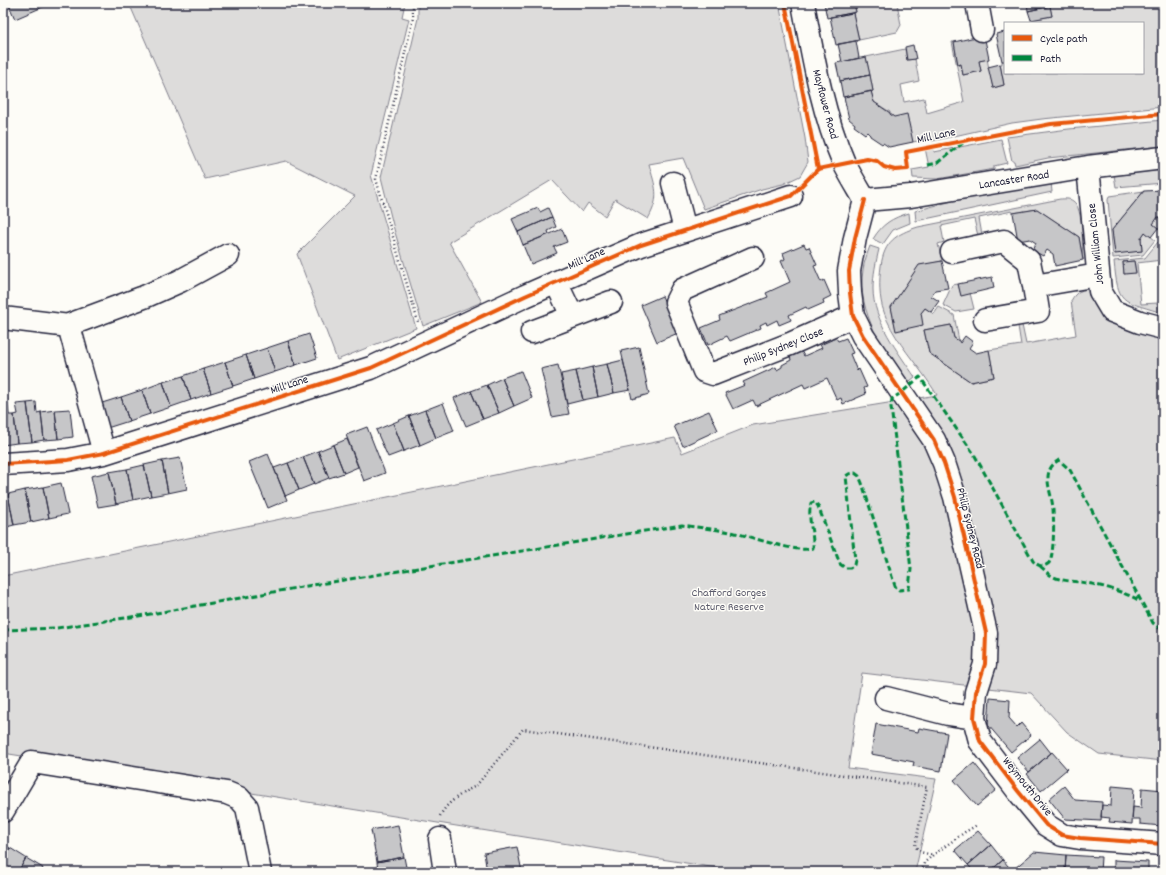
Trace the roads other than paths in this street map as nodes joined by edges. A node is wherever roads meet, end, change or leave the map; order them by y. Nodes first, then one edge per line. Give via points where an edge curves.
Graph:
1 (803, 3) edge
2 (977, 3) edge
3 (982, 30) dead end
4 (1163, 158) edge
5 (1088, 167) junction
6 (673, 183) dead end
7 (790, 196) dead end
8 (865, 200) junction
9 (685, 230) junction
10 (952, 252) dead end
11 (228, 255) dead end
12 (753, 258) dead end
13 (1098, 275) junction
14 (556, 282) junction
15 (1034, 286) junction
16 (610, 302) dead end
17 (572, 316) junction
18 (853, 316) junction
19 (3, 318) edge
20 (985, 320) dead end
21 (66, 326) junction
22 (1163, 328) edge
23 (532, 332) dead end
24 (104, 453) junction
25 (3, 464) edge
26 (886, 698) dead end
27 (974, 718) junction
28 (980, 741) joint
29 (3, 811) edge
30 (440, 839) road end
31 (1163, 844) edge
32 (260, 872) edge
33 (445, 872) edge

1 - 8 street, Mayflower Road via 828,118 844,163
2 - 3 street
4 - 5 street, Lancaster Road
5 - 8 street, Lancaster Road via 911,196
5 - 13 street, John William Close
6 - 9 street
7 - 9 street, Mill Lane
8 - 18 street, Philip Sydney Road via 849,270
9 - 14 street, Mill Lane via 640,244
10 - 15 street via 1004,241 1029,261
11 - 21 street via 144,297
12 - 18 street, Philip Sydney Close via 682,290 676,302 704,371 713,374
13 - 15 street
13 - 22 street, John William Close via 1100,291 1112,311
14 - 17 street
14 - 24 street, Mill Lane via 371,368
15 - 20 street via 1038,311
16 - 17 street
17 - 23 street
18 - 27 street, Philip Sydney Road via 863,336 934,440 944,463 986,633 985,664 976,692
19 - 21 street
21 - 24 street
24 - 25 street, Mill Lane via 68,460
26 - 27 street
27 - 28 street, Philip Sydney Road
28 - 31 street, Weymouth Drive via 1046,825 1062,835
29 - 32 street via 32,762 227,793 239,798 247,807
30 - 33 street

